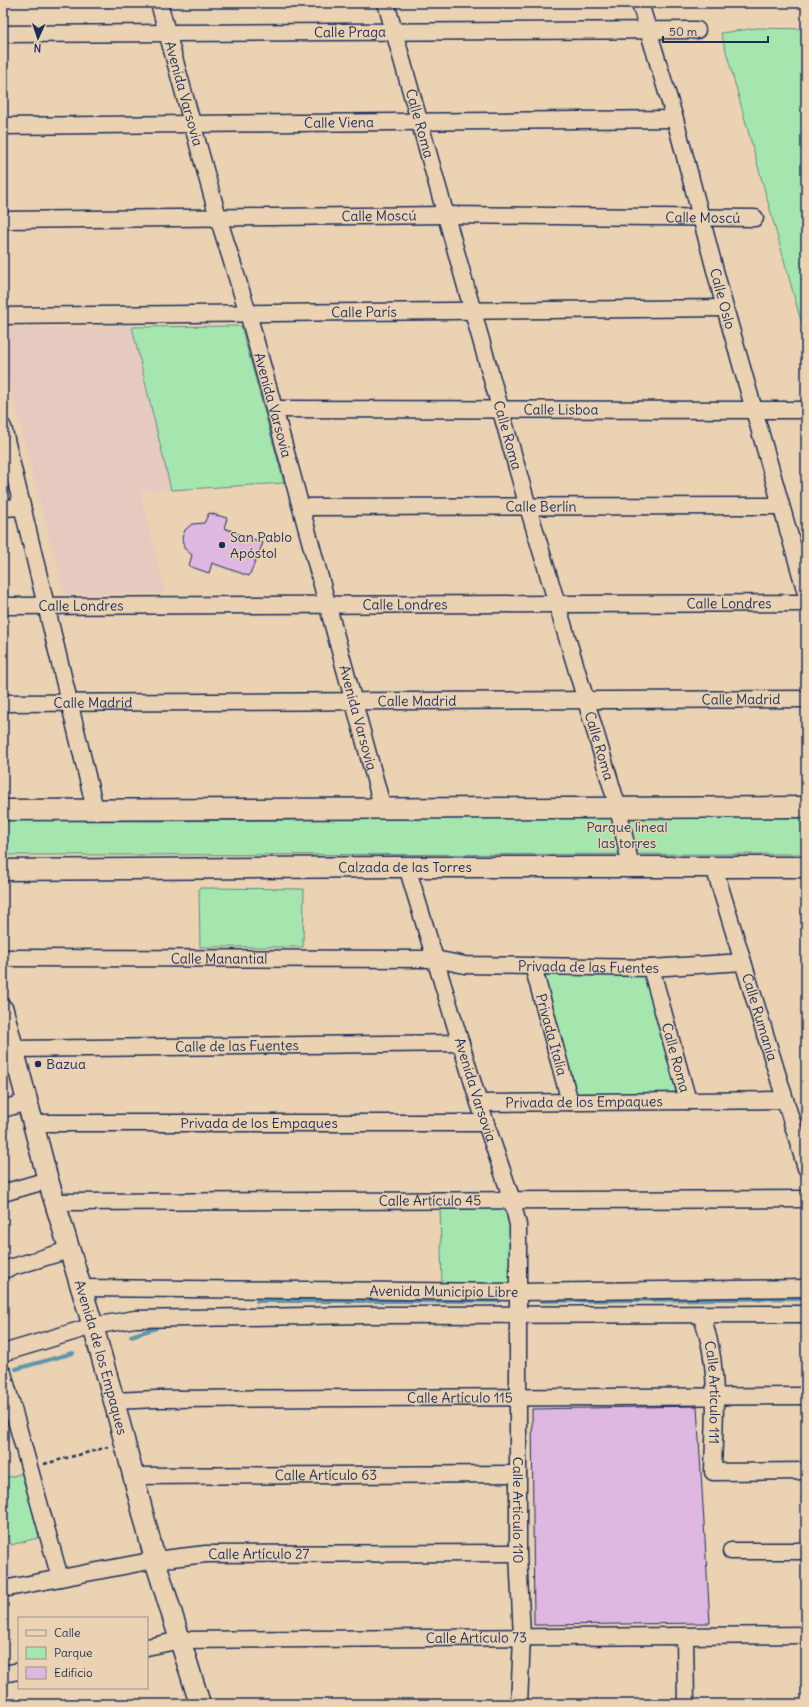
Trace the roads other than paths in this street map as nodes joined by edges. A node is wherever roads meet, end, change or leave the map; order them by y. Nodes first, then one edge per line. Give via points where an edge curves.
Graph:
1 (158, 3) edge
2 (386, 3) edge
3 (640, 3) edge
4 (697, 30) dead end
5 (648, 31) junction
6 (394, 32) junction
7 (167, 33) junction
8 (3, 34) edge
9 (674, 119) junction
10 (420, 121) junction
11 (191, 124) junction
12 (3, 126) edge
13 (446, 215) junction
14 (700, 216) junction
15 (218, 217) junction
16 (755, 218) dead end
17 (3, 220) edge
18 (725, 308) junction
19 (473, 311) junction
20 (248, 313) junction
21 (3, 316) edge
22 (274, 409) junction
23 (501, 410) junction
24 (754, 410) junction
25 (800, 410) dead end
26 (3, 427) edge
27 (780, 506) junction
28 (22, 507) junction
29 (301, 507) junction
30 (528, 507) junction
31 (3, 508) edge
32 (806, 593) edge
33 (556, 602) junction
34 (806, 603) edge
35 (327, 604) junction
36 (46, 605) junction
37 (3, 606) edge
38 (806, 699) edge
39 (354, 700) junction
40 (585, 700) junction
41 (69, 702) junction
42 (3, 703) edge
43 (806, 807) edge
44 (618, 808) junction
45 (383, 809) junction
46 (3, 810) edge
47 (95, 810) junction
48 (407, 867) junction
49 (632, 867) junction
50 (714, 867) junction
51 (806, 867) edge
52 (3, 870) edge
53 (3, 958) edge
54 (435, 959) junction
55 (743, 962) junction
56 (533, 966) junction
57 (651, 968) junction
58 (4, 1016) edge
59 (461, 1043) junction
60 (14, 1048) junction
61 (785, 1100) junction
62 (688, 1101) junction
63 (27, 1102) junction
64 (570, 1102) junction
65 (479, 1103) junction
66 (3, 1109) edge
67 (32, 1123) junction
68 (486, 1123) junction
69 (806, 1168) edge
70 (48, 1180) junction
71 (3, 1192) edge
72 (806, 1199) edge
73 (512, 1200) junction
74 (54, 1202) junction
75 (69, 1250) junction
76 (3, 1270) edge
77 (82, 1288) junction
78 (806, 1288) edge
79 (518, 1292) junction
80 (806, 1314) edge
81 (701, 1315) junction
82 (518, 1316) junction
83 (94, 1326) junction
84 (3, 1353) edge
85 (3, 1373) edge
86 (806, 1396) edge
87 (714, 1397) junction
88 (518, 1398) junction
89 (114, 1401) junction
90 (806, 1471) edge
91 (518, 1474) junction
92 (134, 1476) junction
93 (731, 1550) dead end
94 (806, 1551) edge
95 (518, 1553) junction
96 (155, 1560) junction
97 (60, 1578) junction
98 (3, 1589) edge
99 (806, 1635) edge
100 (522, 1637) junction
101 (685, 1637) junction
102 (181, 1640) junction
103 (148, 1647) edge
104 (18, 1671) edge
105 (3, 1674) edge
106 (200, 1704) edge
107 (520, 1704) edge
108 (686, 1704) edge

1 - 7 street, Avenida Varsovia
2 - 6 street, Calle Roma
3 - 5 street, Calle Oslo
4 - 5 street, Calle Praga
5 - 6 street, Calle Praga
5 - 9 street, Calle Oslo
6 - 7 street, Calle Praga
6 - 10 street, Calle Roma
7 - 8 street, Calle Praga
7 - 11 street, Avenida Varsovia
9 - 10 street, Calle Viena
9 - 14 street, Calle Oslo
10 - 11 street, Calle Viena
10 - 13 street, Calle Roma
11 - 12 street, Calle Viena
11 - 15 street, Avenida Varsovia
13 - 14 street, Calle Moscú
13 - 15 street, Calle Moscú
13 - 19 street, Calle Roma
14 - 16 street, Calle Moscú
14 - 18 street, Calle Oslo
15 - 17 street, Calle Moscú
15 - 20 street, Avenida Varsovia
18 - 19 street, Calle París
18 - 24 street, Calle Oslo
19 - 20 street, Calle París
19 - 23 street, Calle Roma
20 - 21 street, Calle París
20 - 22 street, Avenida Varsovia
22 - 23 street, Calle Lisboa
22 - 29 street, Avenida Varsovia
23 - 24 street, Calle Lisboa
23 - 30 street, Calle Roma
24 - 25 street, Calle Lisboa
24 - 27 street, Calle Oslo
26 - 28 street
27 - 30 street, Calle Berlín
27 - 32 street, Calle Oslo
28 - 31 street
28 - 36 street
29 - 30 street, Calle Berlín
29 - 35 street, Avenida Varsovia
30 - 33 street, Calle Roma
33 - 34 street, Calle Londres
33 - 35 street, Calle Londres
33 - 40 street, Calle Roma
35 - 36 street, Calle Londres
35 - 39 street, Avenida Varsovia
36 - 37 street, Calle Londres
36 - 41 street
38 - 40 street, Calle Madrid
39 - 40 street, Calle Madrid
39 - 41 street, Calle Madrid
39 - 45 street, Avenida Varsovia
40 - 44 street, Calle Roma
41 - 42 street, Calle Madrid
41 - 47 street
43 - 44 main road
44 - 45 main road
44 - 49 street, Calle Roma
45 - 47 main road
46 - 47 main road
48 - 49 main road, Calzada de las Torres
48 - 52 main road, Calzada de las Torres
48 - 54 street, Avenida Varsovia
49 - 50 main road, Calzada de las Torres
50 - 51 main road, Calzada de las Torres
50 - 55 street, Calle Rumania
53 - 54 street, Calle Manantial
54 - 56 street, Privada de las Fuentes via 465,965
54 - 59 street, Avenida Varsovia
55 - 57 street, Privada de las Fuentes
55 - 61 street, Calle Rumania
56 - 57 street, Privada de las Fuentes
56 - 64 street, Privada Italia
57 - 62 street, Calle Roma
58 - 60 main road, Avenida de los Empaques
59 - 60 street, Calle de las Fuentes
59 - 65 street, Avenida Varsovia
60 - 63 main road, Avenida de los Empaques
61 - 62 street, Privada de los Empaques
61 - 69 street, Calle Rumania
62 - 64 street, Privada de los Empaques
63 - 66 street
63 - 67 main road, Avenida de los Empaques
64 - 65 street, Privada de los Empaques
65 - 68 street, Avenida Varsovia
67 - 68 street, Privada de los Empaques
67 - 70 main road, Avenida de los Empaques
68 - 73 street, Avenida Varsovia
70 - 71 street
70 - 74 main road, Avenida de los Empaques
72 - 73 street, Calle Artículo 45
73 - 74 street, Calle Artículo 45
73 - 79 street, Avenida Varsovia via 518,1225
74 - 75 main road, Avenida de los Empaques
75 - 76 street
75 - 77 main road, Avenida de los Empaques
77 - 79 street, Avenida Municipio Libre
77 - 83 main road, Avenida de los Empaques
78 - 79 street, Avenida Municipio Libre
79 - 82 street, Avenida Varsovia
80 - 81 street, Avenida Municipio Libre
81 - 82 street, Avenida Municipio Libre
81 - 87 street, Calle Artículo 111 via 712,1351
82 - 83 street, Avenida Municipio Libre via 227,1317 135,1320
82 - 88 street, Calle Artículo 110
83 - 84 street, Avenida Municipio Libre
83 - 89 main road, Avenida de los Empaques
85 - 97 street
86 - 87 street, Calle Artículo 115
87 - 88 street, Calle Artículo 115
87 - 90 street, Calle Artículo 111 via 713,1472
88 - 89 street, Calle Artículo 115
88 - 91 street, Calle Artículo 110
89 - 92 main road, Avenida de los Empaques
91 - 92 street, Calle Artículo 63
91 - 95 street, Calle Artículo 110
92 - 96 main road, Avenida de los Empaques
93 - 94 street
95 - 96 street, Calle Artículo 27 via 206,1554
95 - 100 street, Calle Artículo 110
96 - 97 street, Calle Artículo 27
96 - 102 main road, Avenida de los Empaques
97 - 98 street, Calle Artículo 27
99 - 101 street, Calle Artículo 73
100 - 101 street, Calle Artículo 73
100 - 102 street, Calle Artículo 73
100 - 107 street, Calle Artículo 110
101 - 108 street
102 - 103 street, Calle Artículo 73
102 - 106 main road, Avenida de los Empaques
104 - 105 street

